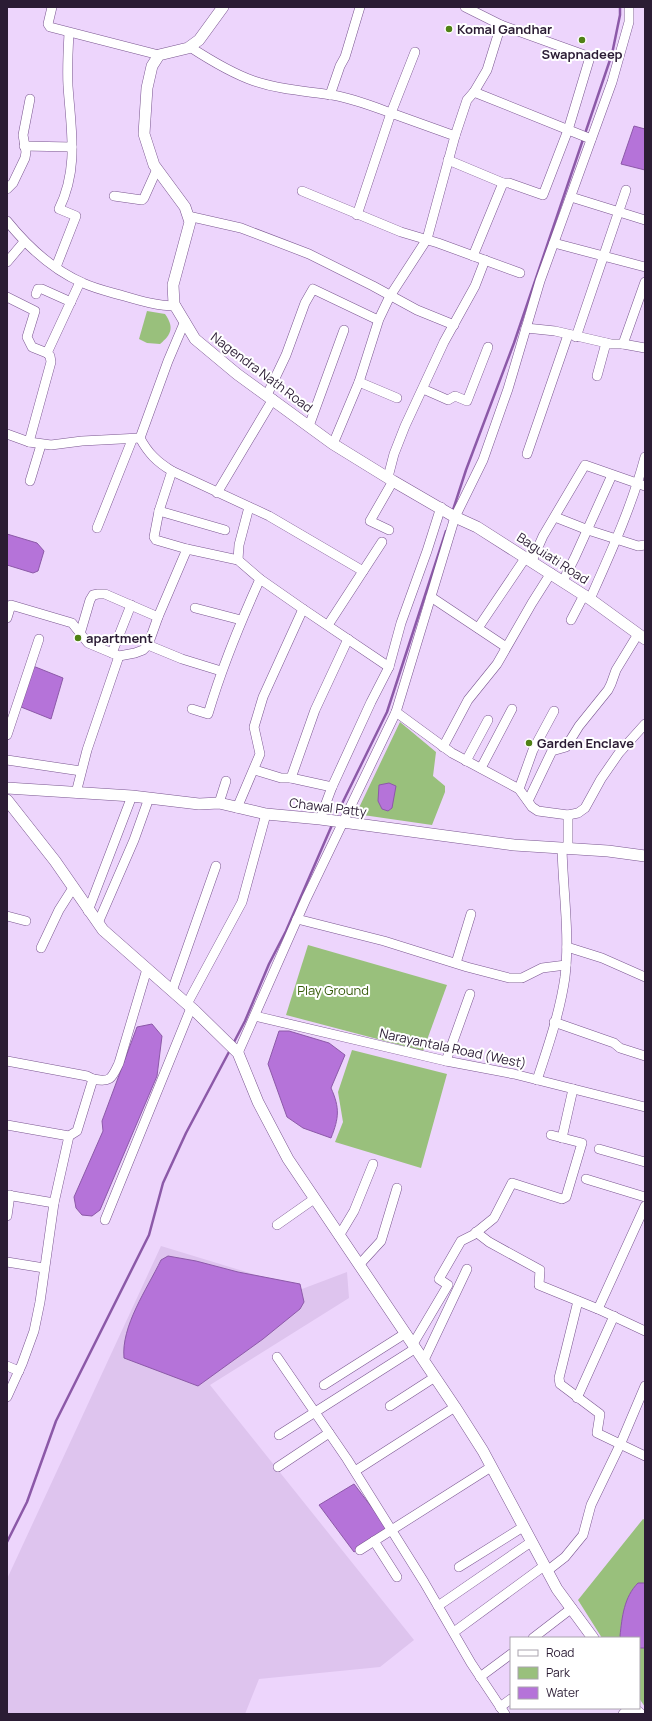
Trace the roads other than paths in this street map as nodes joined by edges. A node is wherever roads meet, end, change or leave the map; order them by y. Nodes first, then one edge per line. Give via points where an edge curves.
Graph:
1 (52, 7) edge
2 (223, 7) edge
3 (360, 7) edge
4 (465, 7) edge
5 (629, 7) edge
6 (501, 25) junction
7 (69, 33) junction
8 (190, 47) junction
9 (415, 52) dead end
10 (159, 55) junction
11 (474, 92) junction
12 (330, 95) junction
13 (30, 99) dead end
14 (391, 113) junction
15 (572, 131) junction
16 (455, 136) junction
17 (589, 138) junction
18 (24, 146) junction
19 (72, 147) junction
20 (448, 160) junction
21 (157, 169) junction
22 (503, 183) junction
23 (7, 189) edge
24 (626, 190) dead end
25 (302, 191) dead end
26 (114, 196) dead end
27 (571, 197) junction
28 (619, 212) junction
29 (357, 214) junction
30 (188, 216) junction
31 (645, 220) edge
32 (7, 222) edge
33 (427, 239) junction
34 (24, 242) junction
35 (554, 243) junction
36 (473, 256) junction
37 (603, 257) junction
38 (486, 260) junction
39 (7, 262) edge
40 (56, 267) junction
41 (645, 267) edge
42 (520, 273) dead end
43 (80, 282) junction
44 (645, 282) edge
45 (36, 294) dead end
46 (390, 296) junction
47 (7, 297) edge
48 (71, 302) junction
49 (176, 306) junction
50 (378, 320) junction
51 (185, 321) junction
52 (454, 326) junction
53 (526, 328) junction
54 (344, 330) dead end
55 (572, 336) junction
56 (606, 343) junction
57 (623, 344) junction
58 (488, 347) dead end
59 (645, 348) edge
60 (47, 353) junction
61 (597, 376) dead end
62 (359, 382) junction
63 (423, 389) junction
64 (270, 397) junction
65 (398, 398) dead end
66 (309, 426) junction
67 (7, 434) edge
68 (136, 439) junction
69 (29, 442) junction
70 (333, 444) junction
71 (41, 445) junction
72 (527, 454) dead end
73 (645, 457) edge
74 (172, 471) junction
75 (612, 475) junction
76 (390, 479) junction
77 (30, 481) dead end
78 (641, 484) edge
79 (217, 493) junction
80 (249, 507) junction
81 (441, 507) junction
82 (159, 511) junction
83 (555, 516) junction
84 (455, 517) junction
85 (97, 528) dead end
86 (225, 530) dead end
87 (389, 530) dead end
88 (588, 530) junction
89 (616, 539) junction
90 (382, 542) dead end
91 (645, 545) edge
92 (187, 549) junction
93 (529, 559) junction
94 (238, 560) junction
95 (363, 571) junction
96 (551, 573) junction
97 (260, 579) junction
98 (563, 581) junction
99 (431, 597) junction
100 (587, 597) junction
101 (131, 605) junction
102 (195, 608) dead end
103 (303, 609) junction
104 (158, 617) junction
105 (7, 618) edge
106 (241, 620) junction
107 (571, 620) dead end
108 (328, 625) junction
109 (478, 628) junction
110 (80, 634) junction
111 (641, 636) edge
112 (38, 639) dead end
113 (348, 639) junction
114 (148, 645) junction
115 (506, 647) junction
116 (115, 654) junction
117 (389, 667) junction
118 (221, 671) junction
119 (192, 709) dead end
120 (512, 709) dead end
121 (554, 711) dead end
122 (396, 712) junction
123 (488, 720) dead end
124 (645, 724) edge
125 (7, 735) edge
126 (443, 747) junction
127 (7, 760) edge
128 (466, 761) junction
129 (481, 768) junction
130 (255, 770) junction
131 (81, 771) junction
132 (291, 778) junction
133 (226, 781) dead end
134 (332, 787) junction
135 (7, 788) edge
136 (519, 789) junction
137 (76, 793) junction
138 (132, 796) junction
139 (149, 798) junction
140 (7, 800) edge
141 (528, 801) junction
142 (219, 803) junction
143 (237, 808) junction
144 (266, 814) junction
145 (568, 815) junction
146 (323, 819) junction
147 (343, 822) junction
148 (565, 849) junction
149 (645, 856) edge
150 (216, 866) dead end
151 (73, 888) junction
152 (88, 911) junction
153 (471, 914) dead end
154 (7, 916) edge
155 (297, 919) junction
156 (26, 920) dead end
157 (98, 923) junction
158 (567, 947) junction
159 (41, 948) dead end
160 (456, 963) junction
161 (566, 965) junction
162 (147, 969) junction
163 (645, 977) edge
164 (172, 991) junction
165 (470, 994) dead end
166 (189, 1006) junction
167 (255, 1016) junction
168 (554, 1022) junction
169 (238, 1053) junction
170 (645, 1056) edge
171 (7, 1061) edge
172 (446, 1061) junction
173 (94, 1079) junction
174 (537, 1080) junction
175 (573, 1089) junction
176 (645, 1107) edge
177 (7, 1126) edge
178 (551, 1135) dead end
179 (69, 1136) junction
180 (562, 1138) junction
181 (599, 1149) dead end
182 (645, 1162) edge
183 (373, 1164) dead end
184 (586, 1179) dead end
185 (397, 1188) dead end
186 (9, 1195) edge
187 (645, 1197) edge
188 (314, 1199) junction
189 (54, 1203) junction
190 (645, 1206) edge
191 (7, 1216) edge
192 (105, 1220) dead end
193 (277, 1226) dead end
194 (476, 1232) junction
195 (339, 1236) junction
196 (7, 1262) edge
197 (359, 1265) junction
198 (44, 1268) junction
199 (467, 1269) dead end
200 (578, 1302) junction
201 (598, 1309) junction
202 (614, 1316) junction
203 (645, 1331) edge
204 (406, 1333) junction
205 (415, 1346) junction
206 (277, 1357) dead end
207 (424, 1360) junction
208 (7, 1366) edge
209 (19, 1371) junction
210 (435, 1377) junction
211 (324, 1385) dead end
212 (645, 1386) edge
213 (7, 1397) edge
214 (577, 1398) junction
215 (390, 1406) dead end
216 (455, 1408) junction
217 (315, 1413) junction
218 (329, 1433) junction
219 (279, 1436) dead end
220 (620, 1445) junction
221 (645, 1456) edge
222 (278, 1467) dead end
223 (491, 1467) junction
224 (355, 1472) junction
225 (523, 1527) junction
226 (391, 1529) junction
227 (374, 1541) junction
228 (531, 1542) junction
229 (360, 1550) dead end
230 (459, 1567) dead end
231 (546, 1569) junction
232 (397, 1576) dead end
233 (438, 1606) junction
234 (572, 1608) junction
235 (454, 1632) junction
236 (534, 1637) edge
237 (592, 1637) edge
238 (510, 1655) edge
239 (480, 1677) junction
240 (510, 1699) edge
241 (502, 1710) edge

1 - 7 street via 48,26
2 - 8 street via 199,40
3 - 12 street
4 - 6 street
5 - 17 street via 629,22 612,82
6 - 11 street via 487,70
6 - 15 street via 590,57
7 - 10 street
7 - 19 street via 68,78
8 - 10 street
8 - 12 street via 217,65 255,81 300,92
9 - 14 street
10 - 21 street via 152,66 147,88 144,134
11 - 15 street
11 - 16 street via 467,100
12 - 14 street via 365,103
13 - 18 street via 23,135
14 - 16 street
14 - 29 street
15 - 17 street
15 - 22 street via 543,195
16 - 20 street
17 - 27 street
18 - 19 street
18 - 23 street via 25,158
19 - 40 street via 70,180 58,209 76,216
20 - 22 street
20 - 33 street
21 - 26 street via 144,198 139,200
21 - 30 street via 185,207
22 - 36 street
24 - 28 street
25 - 29 street
27 - 28 street
27 - 35 street
28 - 31 street
28 - 37 street
29 - 33 street via 401,232
30 - 46 street via 242,228 309,254
30 - 49 street, Nagendra Nath Road via 190,222 173,284
32 - 34 street
33 - 36 street
33 - 46 street
34 - 39 street
34 - 40 street
35 - 37 street
35 - 53 street
36 - 38 street
37 - 41 street
37 - 55 street
38 - 42 street
38 - 52 street
40 - 43 street
43 - 48 street
43 - 49 street via 163,306
44 - 57 street
45 - 48 street via 38,289 42,289
46 - 50 street
46 - 52 street
47 - 60 street via 35,311 27,337 32,347
48 - 60 street
49 - 51 street, Nagendra Nath Road
50 - 62 street
50 - 64 street via 313,288
51 - 64 street, Nagendra Nath Road via 195,338 237,374
51 - 68 street
52 - 63 street
53 - 55 street
53 - 84 street via 483,460
54 - 66 street
55 - 56 street
55 - 72 street
56 - 57 street
56 - 61 street
57 - 59 street
58 - 63 street via 467,400 455,396 448,400
60 - 69 street via 52,362
62 - 65 street
62 - 70 street
63 - 76 street via 394,454
64 - 66 street, Nagendra Nath Road
64 - 79 street
66 - 70 street, Nagendra Nath Road
67 - 69 street
68 - 71 street
68 - 74 street via 158,462
68 - 85 street
69 - 71 street
70 - 76 street, Nagendra Nath Road
71 - 77 street
73 - 78 street
74 - 79 street
74 - 82 street
75 - 78 street
75 - 83 street via 585,465
75 - 88 street
76 - 81 street, Nagendra Nath Road
76 - 87 street via 370,521
78 - 89 street
79 - 80 street
80 - 94 street via 239,545
80 - 95 street
81 - 84 street, Baguiati Road
81 - 117 street
82 - 86 street
82 - 92 street via 155,539
83 - 88 street
83 - 93 street
84 - 93 street, Baguiati Road via 477,527
84 - 99 street
88 - 89 street
88 - 98 street
89 - 91 street via 638,546
89 - 100 street
90 - 95 street
92 - 94 street
92 - 104 street
93 - 96 street, Baguiati Road
93 - 109 street
94 - 97 street
95 - 108 street
96 - 98 street, Baguiati Road
96 - 115 street
97 - 103 street
97 - 106 street
98 - 100 street, Baguiati Road
99 - 109 street
99 - 122 street
100 - 107 street
100 - 111 street, Baguiati Road
101 - 104 street
101 - 110 street via 105,594 93,595
101 - 116 street
102 - 106 street
103 - 108 street
103 - 130 street via 263,697 254,727 260,754
104 - 114 street
105 - 110 street via 11,605 72,623
106 - 118 street
108 - 113 street
109 - 115 street
110 - 116 street via 88,643
111 - 141 street via 616,670 608,690 566,747 552,751
112 - 125 street
113 - 117 street
113 - 132 street via 316,710
114 - 116 street via 136,653
114 - 118 street
115 - 126 street via 490,673 468,700
116 - 131 street
117 - 134 street
118 - 119 street via 208,714
120 - 129 street
121 - 136 street via 532,750
122 - 126 street
122 - 147 street
123 - 128 street
124 - 145 street via 614,760 585,808 578,814
126 - 128 street
127 - 131 street
128 - 129 street
129 - 136 street
130 - 132 street via 281,778
130 - 143 street
131 - 137 street
132 - 134 street
133 - 142 street
134 - 146 street
135 - 137 street, Chawal Patty
136 - 141 street
137 - 138 street, Chawal Patty
138 - 139 street, Chawal Patty
138 - 152 street
139 - 142 street, Chawal Patty via 199,804
139 - 157 street
140 - 151 street
141 - 145 street via 538,811
142 - 143 street, Chawal Patty
143 - 144 street, Chawal Patty
144 - 146 street, Chawal Patty
144 - 166 street via 242,902
145 - 148 street
146 - 147 street, Chawal Patty
147 - 148 street, Chawal Patty via 514,845
147 - 155 street
148 - 149 street, Chawal Patty
148 - 158 street
150 - 164 street
151 - 152 street
151 - 159 street
152 - 157 street
153 - 160 street
154 - 156 street
155 - 160 street via 384,941
155 - 167 street
157 - 162 street
158 - 161 street
158 - 163 street via 602,958
160 - 161 street via 509,978 522,978 542,968
161 - 168 street via 561,999
162 - 164 street
162 - 173 street via 119,1063 109,1080
164 - 166 street
165 - 172 street
166 - 169 street
166 - 192 street
167 - 169 street
167 - 172 street, Narayantala Road (West)
168 - 170 street
168 - 174 street
169 - 188 street via 258,1102 288,1159
171 - 173 street
172 - 174 street, Narayantala Road (West)
173 - 179 street via 77,1131
174 - 175 street, Narayantala Road (West)
175 - 176 street, Narayantala Road (West)
175 - 180 street
177 - 179 street
178 - 180 street
179 - 189 street
180 - 194 street via 582,1143 565,1198 512,1183 494,1218
181 - 182 street
183 - 195 street via 354,1212
184 - 187 street
185 - 197 street via 381,1241
186 - 189 street
186 - 191 street
188 - 193 street
188 - 195 street
189 - 198 street
190 - 201 street
194 - 200 street via 540,1270 539,1286
194 - 205 street via 462,1241 439,1279 448,1284
195 - 197 street
196 - 198 street
197 - 204 street
198 - 209 street via 34,1331
199 - 207 street
200 - 201 street
200 - 214 street via 559,1381
201 - 202 street
202 - 203 street
202 - 214 street
204 - 205 street
204 - 211 street
205 - 207 street
205 - 217 street
206 - 217 street
207 - 210 street
208 - 209 street
209 - 213 street
210 - 215 street
210 - 216 street
212 - 220 street
214 - 220 street via 600,1414 597,1433
216 - 223 street
216 - 224 street
217 - 218 street
217 - 219 street
218 - 222 street
218 - 224 street
220 - 221 street
220 - 231 street via 591,1505 583,1535 565,1557
223 - 225 street
223 - 226 street
224 - 226 street
225 - 228 street
225 - 230 street
226 - 227 street
226 - 233 street
227 - 229 street
227 - 232 street
228 - 231 street
228 - 233 street
231 - 234 street
231 - 235 street
233 - 235 street
234 - 236 street
234 - 237 street
235 - 239 street
238 - 239 street
239 - 241 street
240 - 241 street

